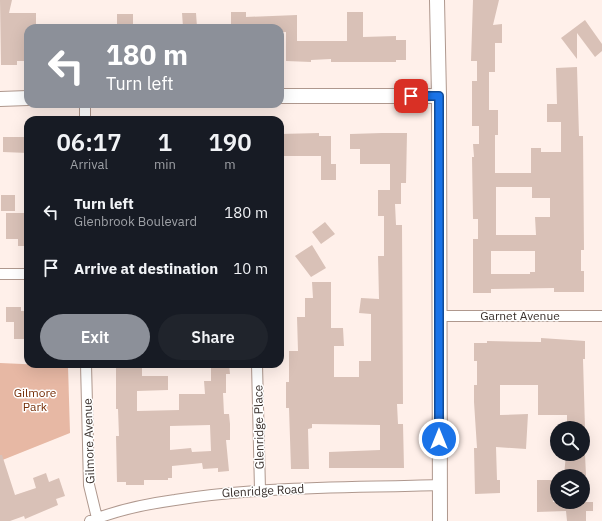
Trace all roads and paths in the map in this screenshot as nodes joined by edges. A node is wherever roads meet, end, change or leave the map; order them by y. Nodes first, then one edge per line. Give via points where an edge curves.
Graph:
1 (437, 0) edge
2 (284, 96) edge
3 (439, 96) junction
4 (24, 98) edge
5 (0, 99) edge
6 (0, 274) edge
7 (24, 274) edge
8 (438, 316) junction
9 (602, 316) edge
10 (86, 368) edge
11 (257, 368) edge
12 (439, 485) junction
13 (260, 490) junction
14 (93, 519) edge
15 (440, 521) edge

1 - 3 street
2 - 3 street
3 - 8 street
4 - 5 street
6 - 7 street
8 - 9 street, Garnet Avenue
8 - 12 street
10 - 14 street, Gilmore Avenue via 89,485
11 - 13 street, Glenridge Place
12 - 13 street, Glenridge Road
12 - 15 street
13 - 14 street, Glenridge Road via 151,504

